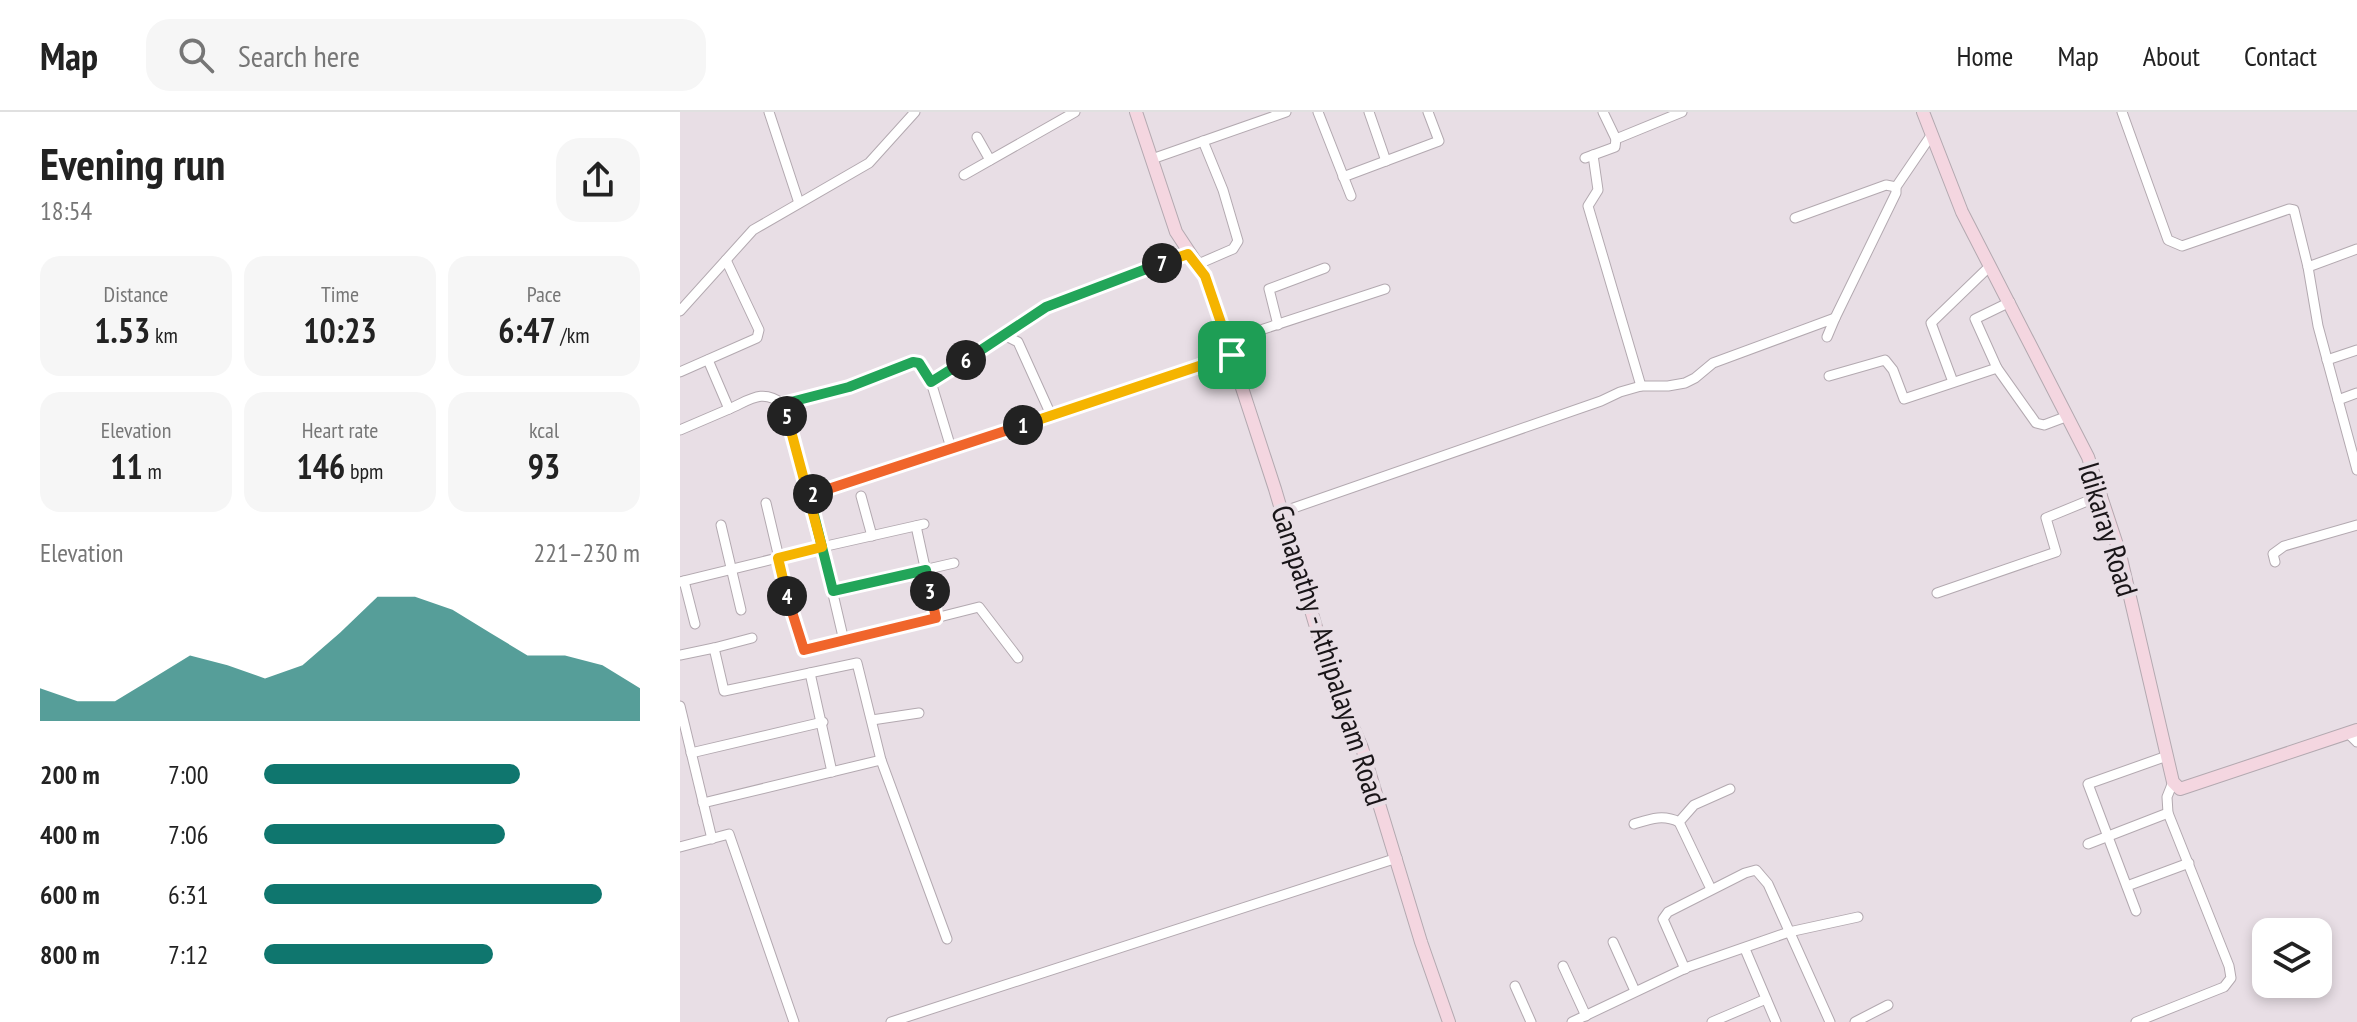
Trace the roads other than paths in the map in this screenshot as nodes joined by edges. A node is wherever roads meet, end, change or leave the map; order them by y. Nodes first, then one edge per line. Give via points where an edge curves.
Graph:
1 (769, 112) edge
2 (915, 112) edge
3 (1075, 112) edge
4 (1136, 112) edge
5 (1286, 112) edge
6 (1318, 112) edge
7 (1369, 112) edge
8 (1428, 112) edge
9 (1603, 112) edge
10 (1682, 112) edge
11 (2122, 112) edge
12 (1927, 114) edge
13 (977, 137) dead end
14 (1930, 137) junction
15 (1616, 139) junction
16 (1203, 141) junction
17 (1152, 159) junction
18 (990, 160) junction
19 (1386, 161) junction
20 (964, 175) dead end
21 (1343, 177) junction
22 (1896, 187) junction
23 (1351, 196) dead end
24 (799, 203) junction
25 (1795, 218) dead end
26 (2357, 249) edge
27 (1192, 259) junction
28 (726, 260) junction
29 (1990, 266) junction
30 (2308, 267) junction
31 (1325, 268) dead end
32 (1385, 289) dead end
33 (2010, 302) junction
34 (680, 311) edge
35 (1835, 318) junction
36 (1278, 325) junction
37 (1004, 335) junction
38 (1827, 337) dead end
39 (1227, 341) junction
40 (2357, 350) edge
41 (1232, 355) junction
42 (708, 360) junction
43 (2327, 360) junction
44 (1997, 368) junction
45 (680, 372) edge
46 (1829, 376) dead end
47 (931, 382) junction
48 (1953, 382) junction
49 (1641, 386) junction
50 (2357, 393) edge
51 (2338, 400) junction
52 (783, 404) junction
53 (729, 409) junction
54 (1051, 415) junction
55 (2068, 416) junction
56 (680, 430) edge
57 (951, 448) junction
58 (2357, 470) edge
59 (809, 495) junction
60 (2102, 495) junction
61 (861, 496) dead end
62 (766, 503) dead end
63 (1282, 512) junction
64 (721, 525) dead end
65 (2357, 525) edge
66 (872, 536) junction
67 (822, 547) junction
68 (778, 558) junction
69 (2275, 562) dead end
70 (954, 563) dead end
71 (732, 570) junction
72 (926, 570) junction
73 (682, 582) edge
74 (833, 591) junction
75 (1937, 593) dead end
76 (741, 610) dead end
77 (936, 618) junction
78 (695, 624) dead end
79 (752, 638) dead end
80 (844, 641) junction
81 (714, 648) junction
82 (680, 655) edge
83 (1018, 658) dead end
84 (810, 673) junction
85 (680, 706) edge
86 (919, 713) dead end
87 (872, 720) junction
88 (823, 722) junction
89 (2354, 735) edge
90 (691, 753) junction
91 (2167, 756) junction
92 (881, 760) junction
93 (832, 772) junction
94 (2173, 782) junction
95 (1730, 789) dead end
96 (703, 803) junction
97 (2168, 813) junction
98 (1679, 822) junction
99 (1634, 824) dead end
100 (2107, 836) junction
101 (712, 839) junction
102 (2088, 844) dead end
103 (680, 847) edge
104 (1397, 858) junction
105 (2189, 863) junction
106 (2127, 886) junction
107 (1711, 889) junction
108 (2136, 911) dead end
109 (1858, 917) dead end
110 (1789, 932) junction
111 (947, 939) dead end
112 (1613, 942) dead end
113 (1745, 949) junction
114 (1563, 966) dead end
115 (1685, 969) junction
116 (1515, 986) dead end
117 (1635, 991) junction
118 (1766, 999) junction
119 (1888, 1005) dead end
120 (1586, 1016) junction
121 (794, 1022) edge
122 (891, 1022) edge
123 (1449, 1022) edge
124 (1531, 1022) edge
125 (1572, 1022) edge
126 (1712, 1022) edge
127 (1776, 1022) edge
128 (1830, 1022) edge
129 (1855, 1022) edge
130 (2136, 1022) edge

1 - 24 street
2 - 24 street via 869,163
3 - 18 street
4 - 17 main road, Ganapathy - Athipalayam Road
5 - 16 street
6 - 21 street
7 - 19 street
8 - 19 street via 1439,141
9 - 15 street
10 - 15 street
11 - 30 street via 2168,240 2182,246 2294,210
12 - 14 main road, Idikaray Road
13 - 18 street
14 - 22 street
14 - 29 main road, Idikaray Road
15 - 49 street via 1615,147 1589,157 1598,192 1588,206
16 - 17 street
16 - 27 street via 1238,241 1233,249
17 - 27 main road, Ganapathy - Athipalayam Road via 1176,232
18 - 20 street
19 - 21 street
21 - 23 street
22 - 25 street via 1886,185
22 - 35 street
24 - 28 street via 753,230
26 - 30 street
27 - 37 street via 1046,307
27 - 39 main road, Ganapathy - Athipalayam Road via 1205,276
28 - 34 street
28 - 42 street via 759,330 757,338
29 - 33 main road, Idikaray Road
29 - 48 street via 1931,323
30 - 43 street
31 - 36 street via 1269,289
32 - 36 street
33 - 44 street via 1975,319
33 - 55 main road, Idikaray Road
35 - 38 street
35 - 49 street via 1713,363 1685,383
36 - 39 street
37 - 47 street
37 - 54 street via 1018,342
39 - 41 main road, Ganapathy - Athipalayam Road
40 - 43 street
41 - 54 street
41 - 63 main road, Ganapathy - Athipalayam Road
42 - 45 street
42 - 53 street
43 - 51 street
44 - 48 street
44 - 55 street via 2036,423
46 - 48 street via 1885,360 1904,399
47 - 52 street via 913,362 849,387
47 - 57 street
49 - 63 street
50 - 51 street
51 - 58 street
52 - 53 street via 763,395
52 - 59 street
53 - 56 street
54 - 57 street
55 - 60 main road, Idikaray Road
57 - 59 street
59 - 67 street
60 - 75 street via 2046,518 2056,552
60 - 91 main road, Idikaray Road
61 - 66 street
62 - 68 street
63 - 104 main road, Ganapathy - Athipalayam Road via 1329,671 1362,748
64 - 71 street
65 - 69 street via 2284,546 2273,554
66 - 67 street
66 - 72 street via 920,525
67 - 68 street
67 - 74 street
68 - 71 street
68 - 80 street via 804,650
70 - 72 street
71 - 73 street
71 - 76 street
72 - 74 street
72 - 77 street
73 - 78 street
74 - 80 street
77 - 80 street
77 - 83 street via 979,607
79 - 81 street
81 - 82 street
81 - 84 street via 724,691
84 - 87 street via 857,663
84 - 88 street
85 - 90 street
86 - 87 street
87 - 92 street
88 - 90 street
88 - 93 street
89 - 94 main road via 2180,789
90 - 96 street
91 - 94 main road, Idikaray Road
91 - 100 street via 2088,784
92 - 93 street
92 - 111 street
93 - 96 street
94 - 97 street
95 - 98 street via 1694,805
96 - 101 street
97 - 100 street
97 - 105 street
98 - 99 street via 1658,817
98 - 107 street
100 - 102 street
100 - 106 street
101 - 103 street
101 - 121 street via 729,834
104 - 122 street
104 - 123 main road, Ganapathy - Athipalayam Road
105 - 106 street
105 - 130 street via 2231,978 2224,987
106 - 108 street
107 - 110 street via 1756,870 1768,884
107 - 115 street via 1663,919
109 - 110 street
110 - 113 street
110 - 128 street
112 - 117 street
113 - 115 street
113 - 118 street
114 - 120 street
115 - 117 street
116 - 124 street
117 - 120 street
118 - 126 street
118 - 127 street
119 - 129 street
120 - 125 street

